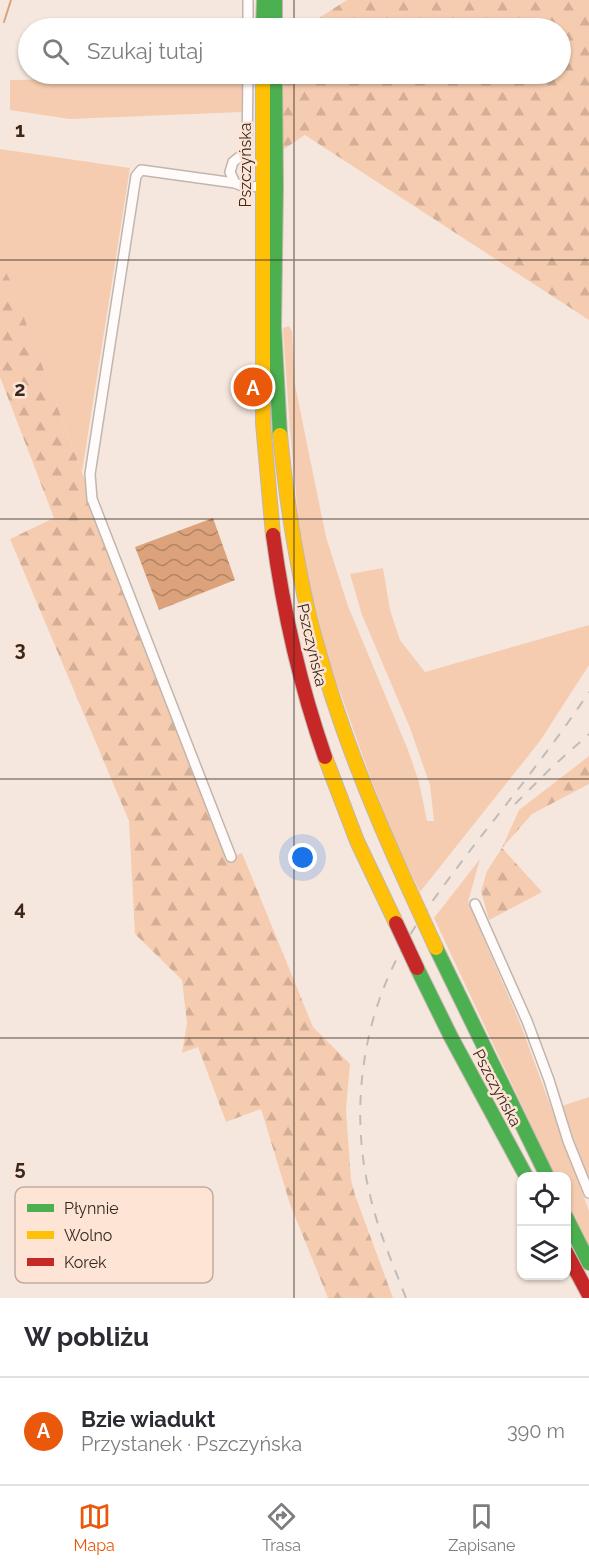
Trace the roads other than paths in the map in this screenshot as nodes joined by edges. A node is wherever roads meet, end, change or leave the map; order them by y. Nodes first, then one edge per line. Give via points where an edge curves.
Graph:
1 (248, 0) edge
2 (264, 0) edge
3 (275, 0) edge
4 (248, 18) edge
5 (263, 18) edge
6 (275, 18) edge
7 (248, 84) edge
8 (263, 84) edge
9 (275, 84) edge
10 (235, 183) junction
11 (276, 185) junction
12 (261, 187) junction
13 (231, 857) dead end
14 (475, 904) dead end
15 (524, 1172) edge
16 (545, 1172) edge
17 (589, 1193) edge
18 (571, 1225) edge
19 (571, 1260) edge
20 (589, 1263) edge
21 (589, 1295) edge

1 - 4 street
2 - 5 main road
3 - 6 main road
7 - 10 street via 247,151 233,162 230,172
8 - 12 main road, Pszczyńska
9 - 11 main road, Pszczyńska
10 - 12 street
10 - 13 street via 141,170 136,176 90,474 92,499
11 - 12 street
11 - 16 main road, Pszczyńska, bridge via 276,374 286,492 313,631 345,738 374,813
12 - 15 main road, Pszczyńska, bridge via 263,423 268,492 300,670 357,841 451,1037
14 - 17 street via 527,1021
18 - 20 main road
19 - 21 main road

